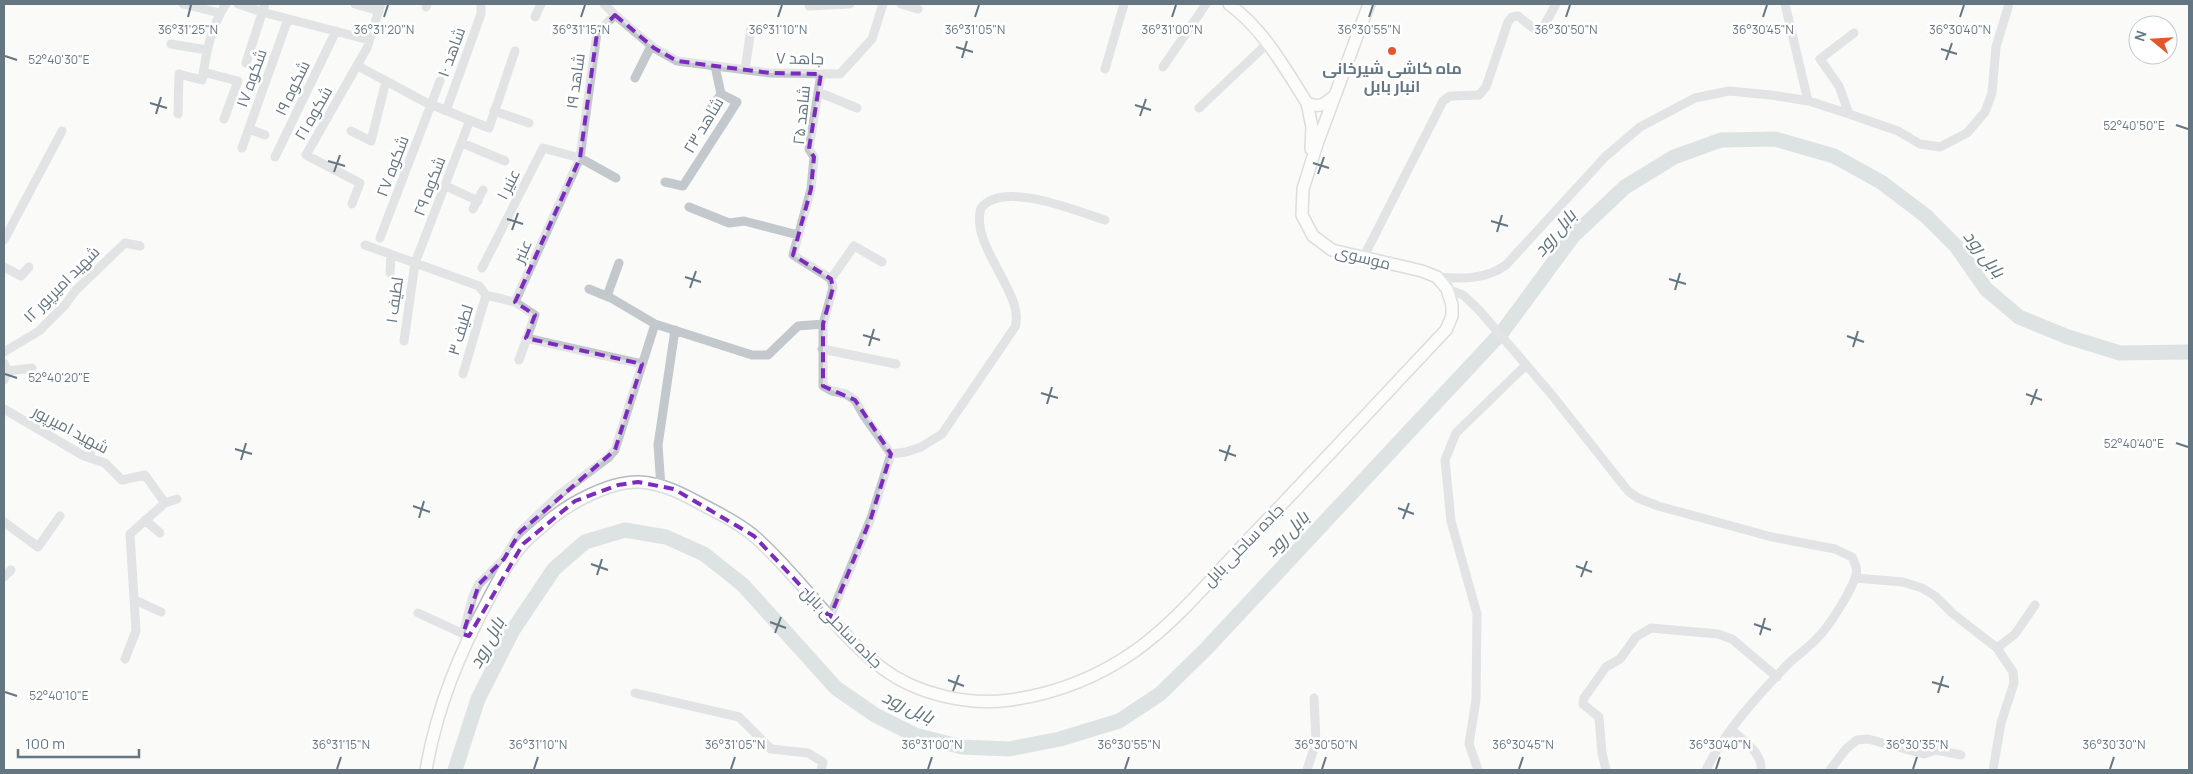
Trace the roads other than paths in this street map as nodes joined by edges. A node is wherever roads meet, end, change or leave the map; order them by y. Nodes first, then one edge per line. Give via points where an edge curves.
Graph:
1 (184, 4) edge
2 (226, 4) edge
3 (238, 4) edge
4 (355, 4) edge
5 (481, 4) edge
6 (541, 4) edge
7 (604, 4) edge
8 (850, 4) edge
9 (883, 4) edge
10 (901, 4) edge
11 (1124, 4) edge
12 (1206, 4) edge
13 (1229, 4) edge
14 (1369, 4) edge
15 (1556, 4) edge
16 (1785, 4) edge
17 (2009, 4) edge
18 (810, 6) dead end
19 (380, 7) edge
20 (263, 8) edge
21 (918, 9) dead end
22 (220, 13) junction
23 (615, 15) junction
24 (535, 17) dead end
25 (288, 19) junction
26 (751, 29) dead end
27 (336, 31) junction
28 (1854, 32) dead end
29 (370, 40) junction
30 (1268, 42) junction
31 (171, 44) dead end
32 (652, 46) junction
33 (207, 50) junction
34 (515, 51) dead end
35 (246, 63) dead end
36 (358, 66) junction
37 (716, 66) junction
38 (1163, 66) dead end
39 (1104, 69) dead end
40 (745, 70) junction
41 (203, 72) junction
42 (821, 74) junction
43 (635, 78) dead end
44 (440, 80) dead end
45 (386, 81) junction
46 (818, 92) junction
47 (721, 94) junction
48 (1335, 96) junction
49 (1808, 101) junction
50 (1307, 103) junction
51 (428, 104) junction
52 (711, 108) dead end
53 (857, 108) dead end
54 (1199, 108) dead end
55 (446, 111) junction
56 (494, 111) junction
57 (178, 114) dead end
58 (1849, 114) junction
59 (224, 119) dead end
60 (470, 120) junction
61 (529, 123) dead end
62 (249, 129) junction
63 (62, 131) dead end
64 (351, 131) dead end
65 (265, 135) dead end
66 (462, 143) junction
67 (242, 148) dead end
68 (275, 157) dead end
69 (580, 158) junction
70 (505, 161) dead end
71 (1309, 168) junction
72 (616, 178) dead end
73 (665, 182) dead end
74 (446, 186) junction
75 (483, 190) dead end
76 (478, 201) junction
77 (352, 204) dead end
78 (688, 207) dead end
79 (473, 209) dead end
80 (1105, 220) dead end
81 (798, 235) junction
82 (380, 238) dead end
83 (4, 240) edge
84 (365, 245) dead end
85 (140, 246) dead end
86 (391, 255) junction
87 (1363, 258) junction
88 (882, 262) dead end
89 (415, 263) junction
90 (619, 263) dead end
91 (4, 267) edge
92 (29, 267) dead end
93 (482, 268) dead end
94 (390, 273) dead end
95 (1436, 277) junction
96 (831, 279) junction
97 (589, 289) dead end
98 (1447, 289) junction
99 (486, 295) junction
100 (607, 296) junction
101 (515, 302) junction
102 (655, 324) junction
103 (823, 324) junction
104 (675, 330) junction
105 (526, 338) junction
106 (404, 341) dead end
107 (822, 349) junction
108 (4, 352) edge
109 (519, 360) dead end
110 (642, 364) junction
111 (896, 364) dead end
112 (1526, 365) junction
113 (6, 367) edge
114 (32, 368) dead end
115 (463, 374) dead end
116 (4, 380) edge
117 (4, 410) edge
118 (92, 440) dead end
119 (891, 454) junction
120 (90, 458) junction
121 (660, 487) junction
122 (177, 499) dead end
123 (165, 503) junction
124 (60, 516) dead end
125 (145, 520) junction
126 (4, 522) edge
127 (160, 533) dead end
128 (11, 570) dead end
129 (4, 577) edge
130 (1855, 578) junction
131 (135, 600) junction
132 (2035, 605) dead end
133 (160, 612) dead end
134 (418, 613) dead end
135 (830, 617) junction
136 (466, 635) junction
137 (1997, 648) junction
138 (125, 659) dead end
139 (1777, 678) junction
140 (635, 693) dead end
141 (1314, 698) dead end
142 (1732, 730) junction
143 (1962, 755) dead end
144 (1760, 768) edge
145 (426, 770) edge
146 (821, 770) edge
147 (1307, 770) edge
148 (1478, 770) edge
149 (1606, 770) edge
150 (1706, 770) edge
151 (1830, 770) edge
152 (1993, 770) edge

1 - 22 street
2 - 22 street
3 - 20 street
4 - 19 street
5 - 55 street, شاهد ۱۰ via 481,14
6 - 24 street
7 - 23 street
8 - 18 street
9 - 42 street, جاهد ۷ via 872,39 840,74
10 - 21 street
11 - 39 street
12 - 38 street
13 - 30 main road
14 - 48 main road, موسوی
15 - 87 street via 1544,26 1538,29 1518,16 1512,17 1486,87 1479,95 1450,96 1443,101
16 - 49 street
17 - 58 street via 1996,48 1992,93 1985,112 1967,133 1940,147 1921,145 1898,131
19 - 29 street
20 - 25 street
20 - 35 street
22 - 33 street
23 - 32 street
23 - 69 street, شاهد ۱۹ via 597,33
25 - 27 street
25 - 62 street, شکوه ۱۷
26 - 40 street
27 - 29 street
27 - 68 street, شکوه ۱۹
28 - 58 street via 1820,59 1839,86
29 - 36 street
30 - 50 main road
30 - 54 street
31 - 33 street
32 - 37 street, جاهد ۷ via 676,61
32 - 43 street
33 - 41 street
34 - 56 street
36 - 45 street
36 - 77 street, شکوه ۲۱ via 306,156 360,182
37 - 40 street, جاهد ۷
37 - 47 street, شاهد ۲۳
40 - 42 street, جاهد ۷
41 - 57 street via 202,80 179,74
41 - 59 street via 238,81
42 - 46 street, شاهد ۲۵
44 - 51 street, شکوه ۲۷
45 - 51 street
45 - 64 street via 371,141
46 - 53 street
46 - 81 street, شاهد ۲۵ via 809,149 814,157 811,189
47 - 52 street
47 - 73 street, شاهد ۲۳ via 737,102 683,186
48 - 50 main road via 1324,105
48 - 71 main road, موسوی
49 - 58 street
49 - 95 street via 1729,91 1695,98 1640,127 1605,157 1497,272 1472,278
50 - 71 main road via 1312,128
51 - 55 street
51 - 82 street, شکوه ۲۷
55 - 60 street
56 - 60 street via 489,128
56 - 61 street
60 - 66 street, شکوه ۲۹
62 - 65 street
62 - 67 street, شکوه ۱۷
63 - 83 street
66 - 70 street
66 - 74 street, شکوه ۲۹
69 - 72 street
69 - 93 street, عنیر ۱ via 543,148
69 - 101 street, عنبر
71 - 87 main road, موسوی via 1301,199 1308,229 1318,242 1332,250
74 - 76 street
74 - 89 street, شکوه ۲۹
75 - 76 street
76 - 79 street
78 - 81 street via 729,223 744,221
80 - 119 street via 1031,199 1001,196 985,203 979,214 980,227 1016,314 1015,327 942,434 906,452
81 - 96 street, شاهد ۲۵ via 793,255
84 - 86 street
85 - 108 street, شهید امیرپور ۱۲ via 125,243 39,331
86 - 89 street
86 - 94 street
87 - 95 main road, موسوی
88 - 96 street via 854,246
89 - 99 street via 479,286
89 - 106 street, لطیف ۱
90 - 100 street
91 - 92 street via 20,276
95 - 98 main road, موسوی
96 - 103 street via 833,288
97 - 100 street
98 - 112 street via 1463,295 1479,310
98 - 135 main road, جاده ساحلی بابل via 1452,310 1446,330 1177,614 1138,649 1113,666 1036,695 975,701 937,694 904,682 882,668
99 - 101 street
99 - 115 street, لطیف ۳
100 - 102 street
101 - 105 street via 535,315
102 - 104 street
102 - 110 street
103 - 104 street via 798,326 768,355 752,355
103 - 107 street
104 - 121 street via 658,446
105 - 109 street
105 - 110 street
107 - 111 street
107 - 119 street via 823,386 855,400
110 - 136 street via 614,450 520,532 504,559 478,584
112 - 130 street via 1628,491 1638,498 1726,526 1835,549 1852,557 1857,570
112 - 148 street via 1456,432 1445,460 1450,521 1476,614 1476,700 1469,744
113 - 114 street
113 - 116 street
117 - 120 street, شهید امیرپور
118 - 120 street
119 - 135 street via 871,518
120 - 123 street, شهید امیرپور via 105,463 122,480 145,475
121 - 135 main road, جاده ساحلی بابل via 674,490 733,520 754,536
121 - 136 main road, جاده ساحلی بابل via 638,482 618,485 575,501 550,519 523,544 505,568
122 - 123 street
123 - 125 street
124 - 126 street via 38,547
125 - 127 street
125 - 131 street via 130,534
128 - 129 street
130 - 137 street via 1903,582 1922,588
130 - 139 street via 1821,634
131 - 133 street
131 - 138 street via 136,631
132 - 137 street via 2015,634
134 - 136 street
136 - 145 main road, جاده ساحلی بابل via 438,714
137 - 152 street via 2013,672 2014,683 2001,723
139 - 142 street
139 - 149 street via 1725,636 1651,628 1636,637 1620,659 1606,667 1584,698 1583,704 1599,717
140 - 146 street via 739,717 771,749 808,753 823,762
141 - 147 street via 1316,742
142 - 144 street via 1759,756
142 - 150 street
143 - 151 street via 1936,750 1924,754 1868,739 1857,740

